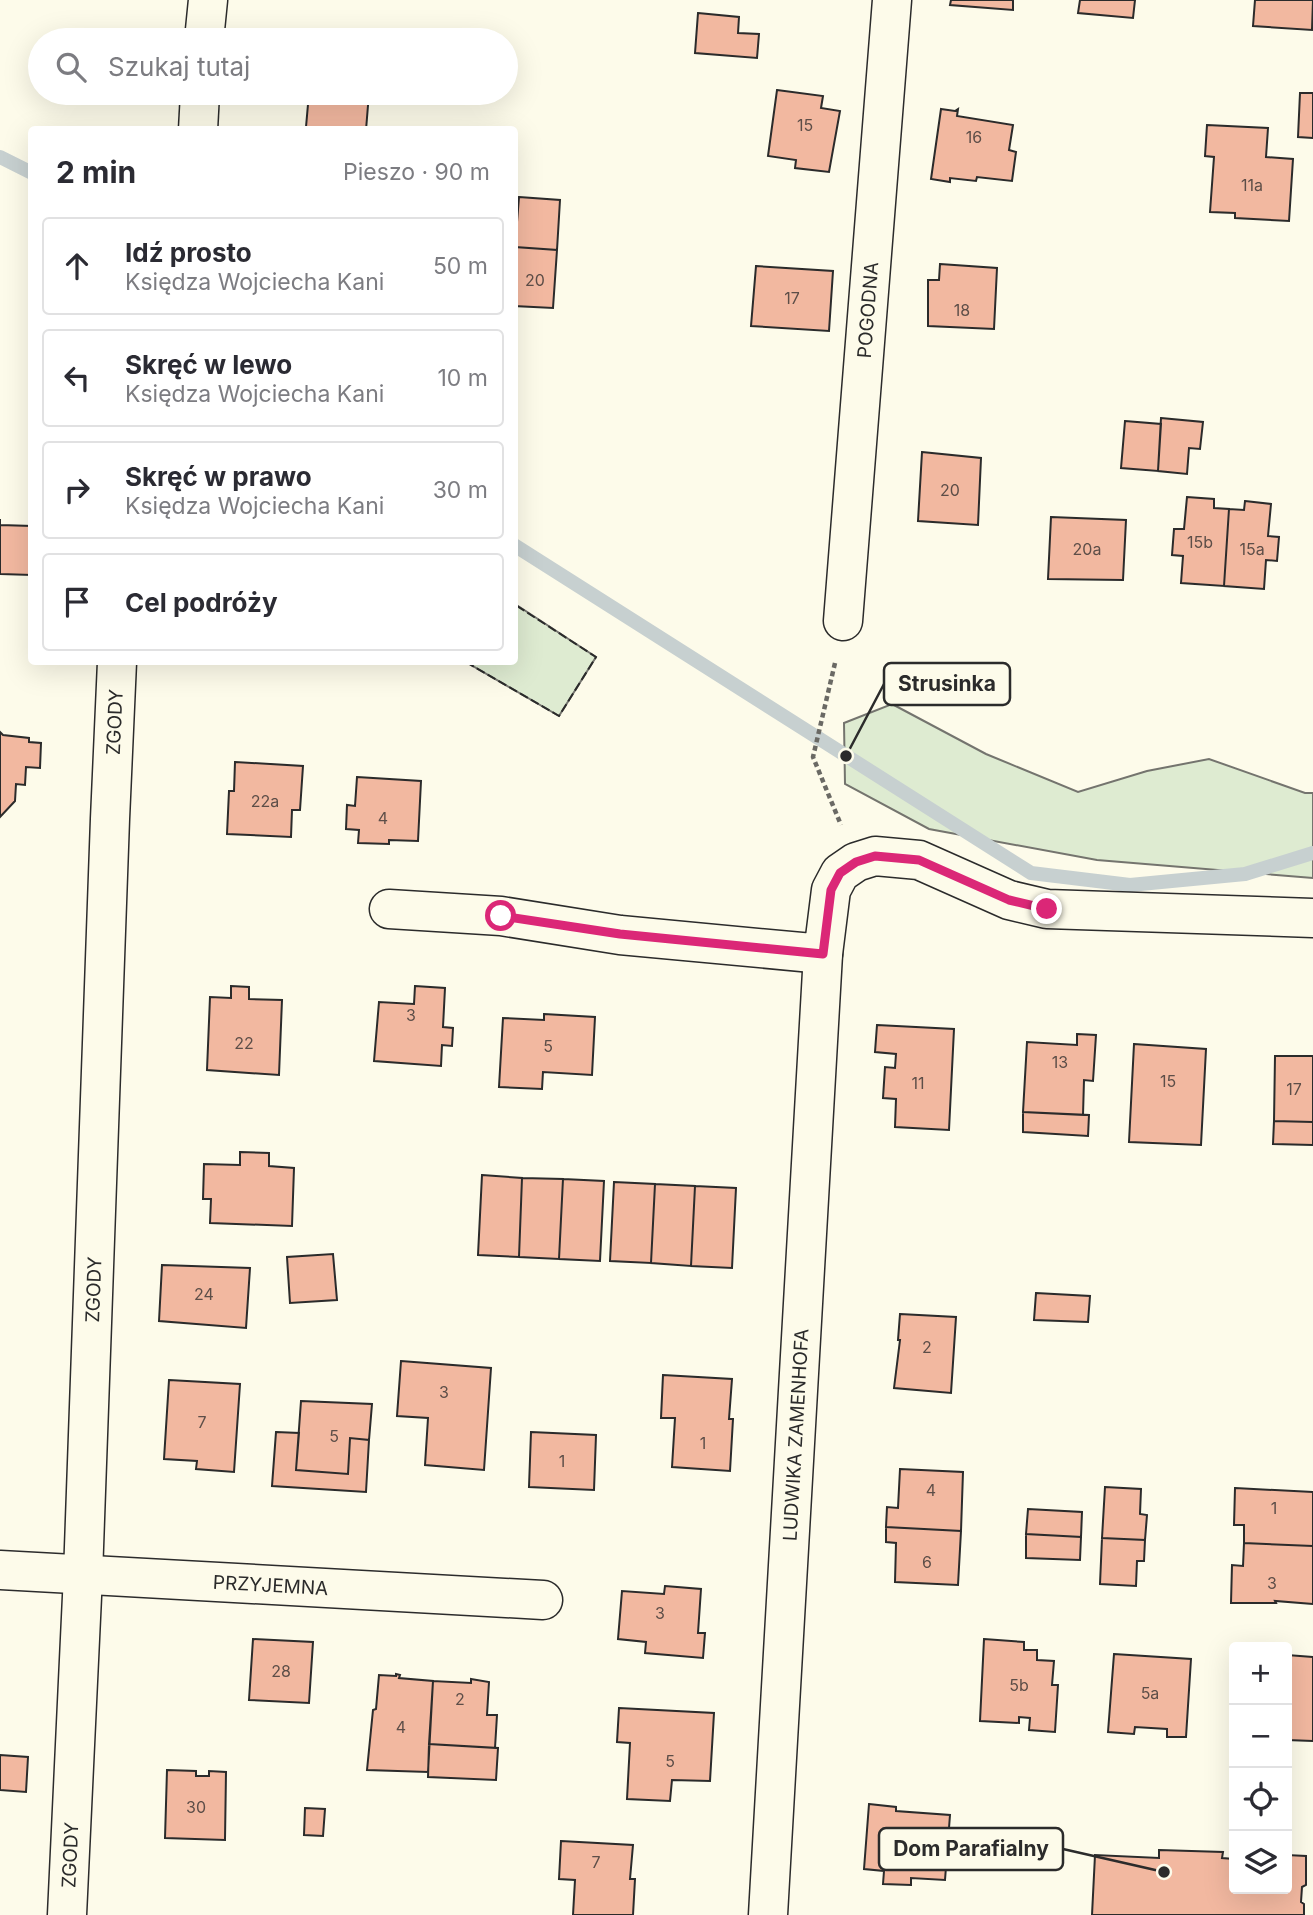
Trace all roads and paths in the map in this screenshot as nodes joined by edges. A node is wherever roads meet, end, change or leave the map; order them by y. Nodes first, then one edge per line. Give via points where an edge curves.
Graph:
1 (208, 0) edge
2 (892, 0) edge
3 (205, 28) edge
4 (199, 105) edge
5 (198, 126) edge
6 (843, 621) dead end
7 (117, 665) edge
8 (828, 700) dead end
9 (856, 862) junction
10 (389, 909) dead end
11 (1313, 918) edge
12 (823, 954) junction
13 (0, 1570) edge
14 (83, 1575) junction
15 (543, 1600) dead end
16 (67, 1915) edge
17 (768, 1915) edge

1 - 3 street
2 - 6 street, POGODNA
4 - 5 street
7 - 14 street, ZGODY
8 - 9 path via 813,757
9 - 11 street via 875,856 919,860 1009,900 1047,909
9 - 12 street, LUDWIKA ZAMENHOFA via 840,873 831,890
10 - 12 street via 501,916 620,934
12 - 17 street, LUDWIKA ZAMENHOFA
13 - 14 street, PRZYJEMNA
14 - 15 street, PRZYJEMNA
14 - 16 street, ZGODY

